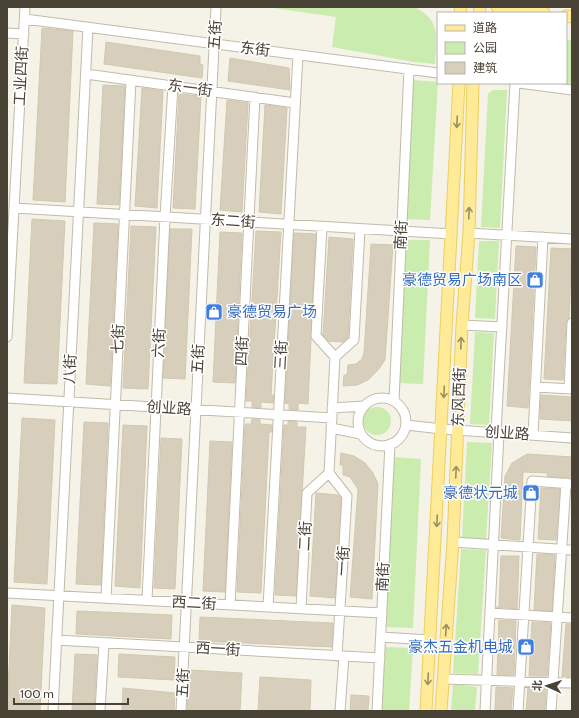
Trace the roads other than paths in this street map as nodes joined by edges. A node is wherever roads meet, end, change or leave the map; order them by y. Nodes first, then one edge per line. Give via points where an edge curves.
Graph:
1 (25, 7) edge
2 (216, 7) edge
3 (497, 7) edge
4 (536, 12) edge
5 (24, 19) junction
6 (88, 27) junction
7 (7, 33) edge
8 (24, 34) junction
9 (214, 44) junction
10 (298, 55) junction
11 (409, 69) junction
12 (437, 73) edge
13 (86, 74) junction
14 (131, 80) junction
15 (459, 84) edge
16 (474, 84) edge
17 (515, 84) edge
18 (527, 84) edge
19 (173, 86) junction
20 (572, 90) edge
21 (211, 91) junction
22 (255, 97) junction
23 (295, 103) junction
24 (12, 170) edge
25 (14, 208) junction
26 (79, 212) junction
27 (124, 214) junction
28 (164, 217) junction
29 (205, 220) junction
30 (249, 222) junction
31 (288, 225) junction
32 (322, 227) junction
33 (360, 229) junction
34 (401, 232) junction
35 (469, 233) junction
36 (452, 234) junction
37 (506, 235) junction
38 (543, 237) junction
39 (572, 239) edge
40 (8, 315) edge
41 (572, 323) edge
42 (462, 324) junction
43 (502, 327) junction
44 (7, 337) edge
45 (335, 357) junction
46 (535, 387) junction
47 (570, 389) edge
48 (7, 398) edge
49 (394, 401) junction
50 (69, 402) junction
51 (115, 405) junction
52 (364, 406) junction
53 (156, 407) junction
54 (332, 408) junction
55 (196, 410) junction
56 (239, 412) junction
57 (278, 415) junction
58 (332, 418) junction
59 (406, 425) junction
60 (332, 428) junction
61 (442, 429) junction
62 (458, 430) junction
63 (498, 432) junction
64 (361, 434) junction
65 (533, 435) junction
66 (572, 438) edge
67 (390, 444) junction
68 (329, 473) junction
69 (569, 483) edge
70 (453, 542) junction
71 (493, 544) junction
72 (528, 547) junction
73 (562, 549) junction
74 (572, 550) edge
75 (7, 593) edge
76 (59, 596) junction
77 (106, 598) junction
78 (147, 600) junction
79 (186, 602) junction
80 (230, 605) junction
81 (268, 607) junction
82 (301, 608) junction
83 (340, 610) junction
84 (382, 613) junction
85 (490, 613) junction
86 (524, 615) junction
87 (557, 617) junction
88 (572, 618) edge
89 (381, 637) junction
90 (56, 640) junction
91 (430, 640) junction
92 (104, 643) junction
93 (184, 647) junction
94 (340, 656) junction
95 (380, 658) junction
96 (443, 678) junction
97 (486, 680) junction
98 (520, 681) junction
99 (553, 683) junction
100 (572, 683) edge
101 (53, 711) edge
102 (100, 711) edge
103 (181, 711) edge
104 (340, 711) edge
105 (377, 711) edge
106 (426, 711) edge
107 (441, 711) edge
108 (484, 711) edge
109 (518, 711) edge
110 (551, 711) edge

1 - 5 street, 工业四街
2 - 9 street, 五街
3 - 4 main road
5 - 6 street, 东街
5 - 8 street, 工业四街
6 - 9 street, 东街
6 - 13 street, 八街
7 - 8 street
8 - 24 street, 工业四街
9 - 10 street, 东街
9 - 21 street, 五街
10 - 11 street, 东街
10 - 23 street, 三街
11 - 12 street, 东街
11 - 34 street, 南街
13 - 14 street, 东一街
13 - 26 street, 八街
14 - 19 street, 东一街
14 - 27 street, 七街
15 -> 36 main road, 东风西街
35 -> 16 main road, 东风西街
17 - 37 street
18 - 20 street
19 - 21 street, 东一街
19 - 28 street, 六街
21 - 22 street, 东一街
21 - 29 street, 五街
22 - 23 street, 东一街
22 - 30 street, 四街
23 - 31 street, 三街
24 - 25 street, 工业四街
25 - 26 street, 东二街
25 - 40 street, 工业四街
26 - 27 street, 东二街
26 - 50 street, 八街
27 - 28 street, 东二街
27 - 51 street, 七街
28 - 29 street, 东二街
28 - 53 street, 六街
29 - 30 street, 东二街
29 - 55 street, 五街
30 - 31 street, 东二街
30 - 56 street, 四街
31 - 32 street, 东二街
31 - 57 street, 三街
32 - 33 street, 东二街
32 - 45 street via 316,336
33 - 34 street, 东二街
33 - 45 street via 354,340
34 - 36 street, 东二街
34 - 49 street, 南街
35 - 37 street
35 - 42 main road, 东风西街
36 -> 61 main road, 东风西街
37 - 38 street
37 - 43 street
38 - 39 street
38 - 46 street
40 - 44 street, 工业四街
41 - 47 street
42 - 43 street
62 -> 42 main road, 东风西街
43 - 63 street
45 - 54 street
46 - 47 street
46 - 65 street
48 - 50 street, 创业路
49 - 52 street via 381,397
49 - 59 street via 402,409
50 - 51 street, 创业路
50 - 76 street, 八街
51 - 53 street, 创业路
51 - 77 street, 七街
52 - 54 street
52 - 64 street via 358,418
53 - 55 street, 创业路
53 - 78 street, 六街
54 - 58 street
55 - 56 street, 创业路
55 - 79 street, 五街
56 - 57 street, 创业路
56 - 80 street, 四街
57 - 58 street, 创业路
57 - 81 street, 三街
58 - 60 street
59 - 61 street, 创业路
59 - 67 street via 399,439
60 - 64 street
60 - 68 street
61 - 62 street, 创业路
61 -> 91 main road, 东风西街
62 - 63 street, 创业路
70 -> 62 main road, 东风西街
63 - 65 street, 创业路
63 - 71 street
64 - 67 street via 372,444
65 - 66 street, 创业路
67 - 84 street, 南街
68 - 82 street, 二街 via 307,493
68 - 83 street, 一街 via 347,496
69 - 72 street via 532,482
69 - 73 street
70 - 71 street
96 -> 70 main road, 东风西街
71 - 72 street
71 - 85 street
72 - 73 street
72 - 86 street
73 - 74 street
73 - 87 street
75 - 76 street, 西二街
76 - 77 street, 西二街
76 - 90 street, 八街
77 - 78 street, 西二街
78 - 79 street, 西二街
79 - 80 street, 西二街
79 - 93 street, 五街
80 - 81 street, 西二街
81 - 82 street, 西二街
82 - 83 street, 西二街
83 - 84 street, 西二街
83 - 94 street, 一街
84 - 89 street, 南街
85 - 86 street
85 - 97 street
86 - 87 street
86 - 98 street
87 - 88 street
87 - 99 street
89 - 91 street
89 - 95 street, 南街
90 - 92 street, 西一街
90 - 101 street, 八街
91 -> 106 main road, 东风西街
92 - 93 street, 西一街
92 - 102 street
93 - 94 street, 西一街
93 - 103 street, 五街
94 - 95 street, 西一街
94 - 104 street, 一街
95 - 105 street, 南街
96 - 97 street
96 - 107 main road, 东风西街
97 - 98 street
97 - 108 street
98 - 99 street
98 - 109 street
99 - 100 street
99 - 110 street

